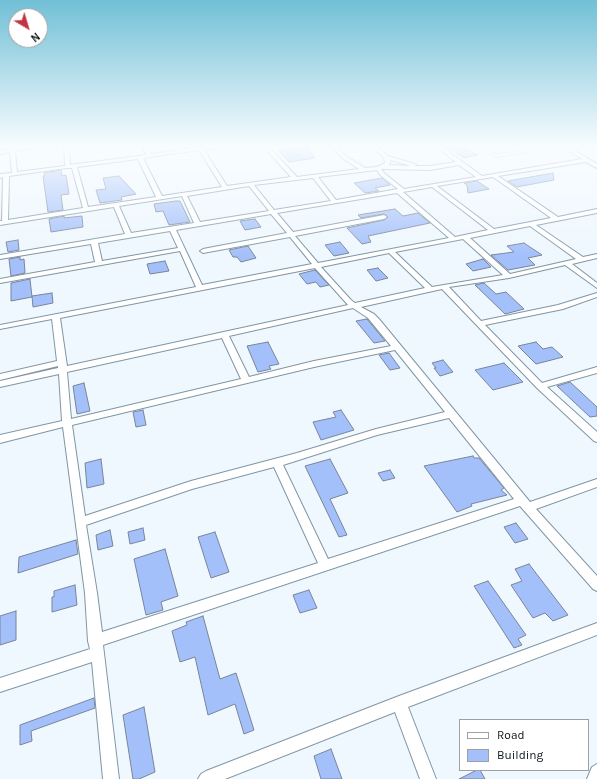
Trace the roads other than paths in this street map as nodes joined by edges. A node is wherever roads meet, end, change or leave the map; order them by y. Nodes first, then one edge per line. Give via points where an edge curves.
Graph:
1 (4, 182) edge
2 (77, 182) edge
3 (152, 182) edge
4 (223, 182) edge
5 (262, 182) edge
6 (319, 182) edge
7 (391, 182) edge
8 (448, 182) edge
9 (503, 182) edge
10 (250, 184) junction
11 (432, 185) junction
12 (226, 188) junction
13 (400, 190) junction
14 (184, 195) junction
15 (160, 198) junction
16 (334, 202) junction
17 (116, 205) junction
18 (86, 210) junction
19 (597, 211) edge
20 (272, 212) junction
21 (384, 217) dead end
22 (557, 219) junction
23 (3, 223) edge
24 (198, 224) junction
25 (531, 224) junction
26 (172, 228) junction
27 (493, 231) junction
28 (128, 235) junction
29 (290, 235) junction
30 (465, 237) junction
31 (454, 239) junction
32 (94, 241) junction
33 (182, 249) junction
34 (203, 251) dead end
35 (390, 252) junction
36 (597, 256) edge
37 (0, 257) edge
38 (583, 260) junction
39 (99, 263) junction
40 (568, 264) junction
41 (317, 266) junction
42 (509, 276) junction
43 (0, 281) edge
44 (444, 286) junction
45 (597, 286) edge
46 (200, 288) junction
47 (430, 289) junction
48 (597, 295) edge
49 (356, 307) junction
50 (56, 316) junction
51 (479, 324) junction
52 (0, 327) edge
53 (225, 335) junction
54 (397, 347) junction
55 (62, 367) junction
56 (597, 370) edge
57 (0, 377) edge
58 (246, 380) junction
59 (0, 384) edge
60 (540, 386) junction
61 (452, 414) junction
62 (67, 424) junction
63 (597, 438) edge
64 (0, 439) edge
65 (277, 463) junction
66 (597, 483) edge
67 (525, 504) junction
68 (80, 522) junction
69 (325, 565) junction
70 (597, 585) edge
71 (597, 629) edge
72 (96, 647) junction
73 (0, 685) edge
74 (399, 703) junction
75 (597, 772) edge
76 (111, 779) edge
77 (206, 779) edge
78 (428, 779) edge
79 (594, 779) edge

1 - 23 street
2 - 18 street
3 - 15 street
4 - 12 street
5 - 10 street
6 - 16 street
7 - 13 street
8 - 11 street
9 - 22 street
10 - 12 street
10 - 20 street
11 - 13 street
11 - 27 street
12 - 14 street
13 - 16 street
13 - 31 street
14 - 15 street
14 - 24 street
15 - 17 street
16 - 20 street
17 - 18 street
17 - 28 street
18 - 23 street
19 - 22 street
20 - 24 street
20 - 29 street
21 - 29 street
22 - 25 street
24 - 26 street
25 - 27 street
25 - 38 street
26 - 28 street
26 - 33 street
27 - 30 street
28 - 32 street
29 - 34 street
29 - 41 street
30 - 31 street
30 - 42 street
31 - 35 street
32 - 37 street
32 - 39 street
33 - 39 street
33 - 46 street
35 - 41 street
35 - 47 street
36 - 38 street
38 - 40 street
39 - 43 street
40 - 42 street
40 - 45 street
41 - 46 street
41 - 49 street via 348,302
42 - 44 street
44 - 47 street
44 - 51 street
46 - 50 street
47 - 49 street
48 - 51 street via 560,307
49 - 53 street
49 - 54 street via 376,321
50 - 52 street
50 - 55 street
51 - 60 street
53 - 55 street
53 - 58 street
54 - 58 street
54 - 61 street
55 - 57 street
55 - 59 street
55 - 62 street
56 - 60 street
58 - 62 street
60 - 63 street
61 - 65 street via 376,432
61 - 67 street
62 - 64 street
62 - 68 street
65 - 68 street via 191,485
65 - 69 street
66 - 67 street
67 - 69 street
67 - 70 street
68 - 72 street via 91,592
69 - 72 street
71 - 74 street
72 - 73 street
72 - 76 street
74 - 77 street
74 - 78 street
75 - 79 street

